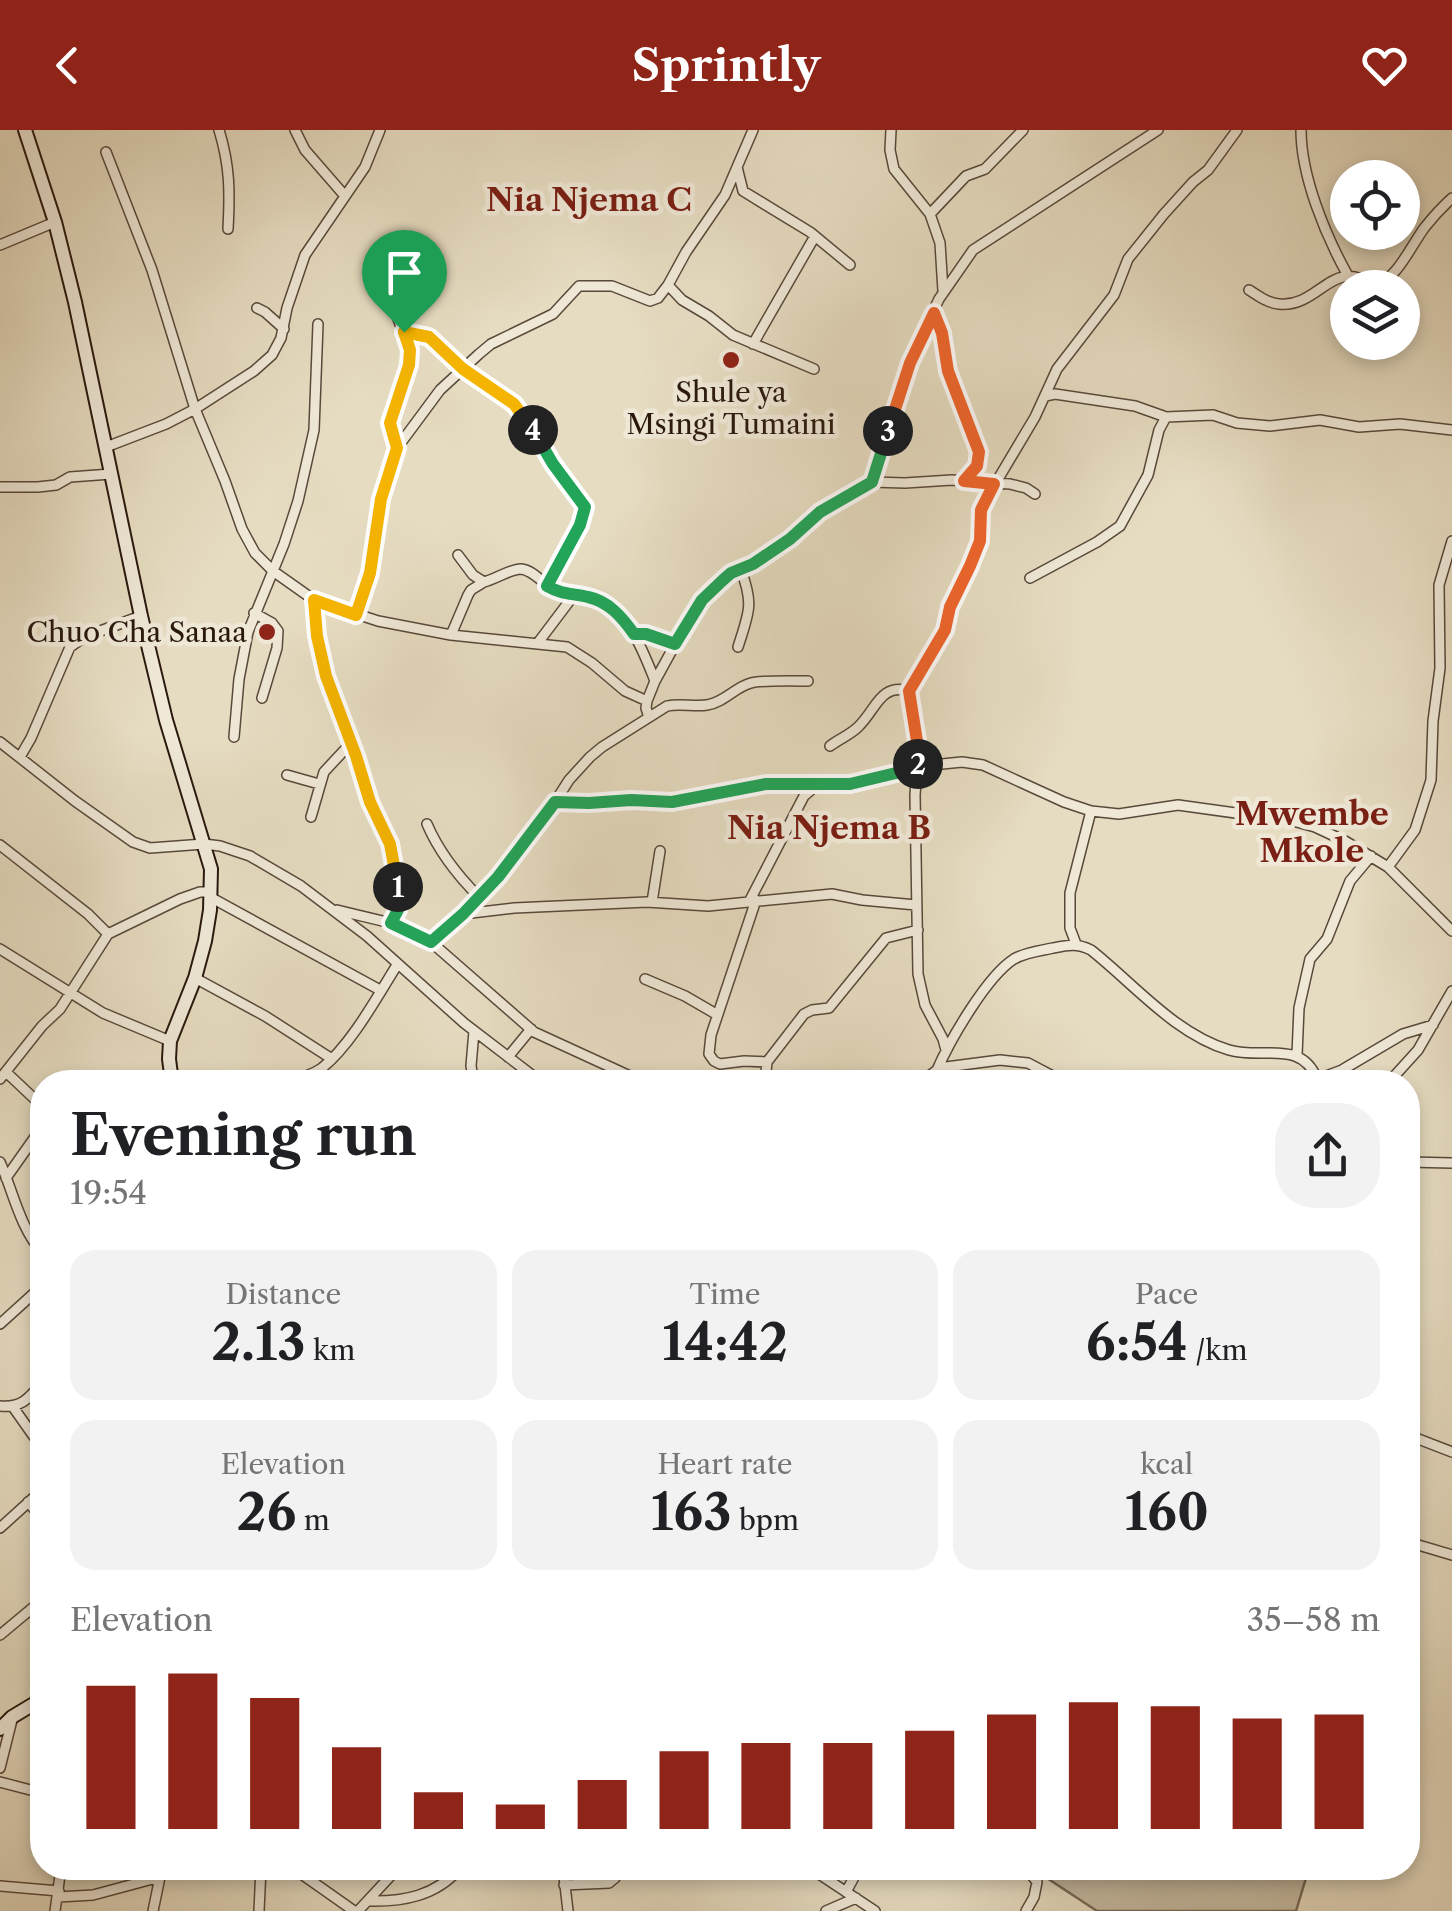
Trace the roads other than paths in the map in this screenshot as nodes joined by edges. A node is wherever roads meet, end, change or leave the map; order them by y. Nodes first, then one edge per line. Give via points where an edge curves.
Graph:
1 (25, 130) edge
2 (219, 130) edge
3 (295, 130) edge
4 (380, 130) edge
5 (754, 130) edge
6 (891, 130) edge
7 (1022, 130) edge
8 (1158, 130) edge
9 (1237, 130) edge
10 (1301, 130) edge
11 (106, 152) dead end
12 (738, 167) junction
13 (743, 191) junction
14 (345, 196) junction
15 (726, 196) junction
16 (1452, 198) edge
17 (930, 214) junction
18 (55, 222) junction
19 (228, 229) dead end
20 (815, 236) junction
21 (0, 245) edge
22 (421, 250) dead end
23 (850, 264) dead end
24 (1345, 270) edge
25 (1394, 270) edge
26 (1330, 284) edge
27 (668, 285) junction
28 (1249, 290) dead end
29 (943, 292) junction
30 (256, 308) dead end
31 (934, 313) junction
32 (318, 324) dead end
33 (284, 329) junction
34 (404, 332) junction
35 (753, 344) junction
36 (463, 369) junction
37 (814, 369) dead end
38 (1045, 396) junction
39 (195, 409) junction
40 (1166, 417) junction
41 (1452, 430) edge
42 (106, 447) junction
43 (397, 448) junction
44 (111, 474) junction
45 (964, 481) junction
46 (872, 482) junction
47 (994, 484) junction
48 (0, 488) edge
49 (1035, 494) dead end
50 (1452, 541) edge
51 (458, 555) dead end
52 (741, 570) junction
53 (273, 571) junction
54 (1030, 578) dead end
55 (484, 582) junction
56 (547, 586) junction
57 (574, 595) junction
58 (314, 600) junction
59 (254, 613) junction
60 (356, 615) junction
61 (141, 616) junction
62 (634, 634) junction
63 (452, 635) junction
64 (537, 644) junction
65 (675, 644) junction
66 (738, 647) dead end
67 (655, 681) junction
68 (808, 682) dead end
69 (909, 691) junction
70 (262, 698) dead end
71 (647, 701) junction
72 (649, 717) junction
73 (234, 737) dead end
74 (0, 744) edge
75 (350, 744) junction
76 (830, 746) dead end
77 (20, 757) junction
78 (917, 768) junction
79 (287, 775) dead end
80 (819, 783) junction
81 (319, 784) junction
82 (555, 802) junction
83 (1091, 811) junction
84 (311, 818) dead end
85 (427, 824) dead end
86 (204, 844) junction
87 (0, 845) edge
88 (660, 851) dead end
89 (1371, 856) junction
90 (1388, 866) junction
91 (210, 895) junction
92 (480, 898) junction
93 (753, 900) junction
94 (652, 902) junction
95 (916, 905) junction
96 (333, 909) junction
97 (463, 914) junction
98 (391, 923) junction
99 (918, 930) junction
100 (1452, 931) edge
101 (108, 934) junction
102 (431, 942) junction
103 (1076, 944) junction
104 (0, 948) edge
105 (397, 965) junction
106 (195, 978) junction
107 (645, 978) dead end
108 (380, 990) junction
109 (1452, 991) edge
110 (70, 993) junction
111 (716, 1014) junction
112 (1434, 1025) junction
113 (531, 1029) junction
114 (474, 1031) junction
115 (170, 1041) junction
116 (946, 1050) junction
117 (1297, 1055) junction
118 (508, 1056) junction
119 (332, 1059) junction
120 (766, 1062) junction
121 (171, 1070) edge
122 (318, 1070) edge
123 (472, 1070) edge
124 (525, 1070) edge
125 (614, 1070) edge
126 (766, 1070) edge
127 (937, 1070) joint
128 (1043, 1070) edge
129 (1312, 1070) edge
130 (1342, 1070) edge
131 (1400, 1070) edge
132 (3, 1075) edge
133 (30, 1096) edge
134 (30, 1145) edge
135 (0, 1162) edge
136 (1420, 1163) edge
137 (1452, 1164) edge
138 (7, 1180) junction
139 (0, 1190) edge
140 (30, 1234) edge
141 (30, 1297) edge
142 (0, 1324) edge
143 (30, 1397) edge
144 (0, 1406) edge
145 (13, 1407) junction
146 (30, 1431) edge
147 (1420, 1440) edge
148 (1452, 1452) edge
149 (28, 1502) joint
150 (30, 1504) edge
151 (0, 1508) edge
152 (9, 1519) junction
153 (0, 1528) edge
154 (1420, 1545) edge
155 (1452, 1554) edge
156 (30, 1610) edge
157 (0, 1635) edge
158 (30, 1706) edge
159 (12, 1717) junction
160 (0, 1729) edge
161 (0, 1768) edge
162 (0, 1782) edge
163 (30, 1790) edge
164 (60, 1880) edge
165 (149, 1880) edge
166 (159, 1880) edge
167 (260, 1880) edge
168 (311, 1880) edge
169 (387, 1880) edge
170 (448, 1880) edge
171 (564, 1880) edge
172 (612, 1880) edge
173 (828, 1880) edge
174 (852, 1880) edge
175 (1035, 1880) edge
176 (564, 1885) junction
177 (0, 1886) edge
178 (846, 1892) junction
179 (58, 1894) junction
180 (856, 1898) junction
181 (368, 1900) junction
182 (846, 1908) edge
183 (55, 1911) edge
184 (153, 1911) edge
185 (258, 1911) edge
186 (356, 1911) edge
187 (568, 1911) edge
188 (826, 1911) edge
189 (875, 1911) edge
190 (1026, 1911) edge

1 - 18 main road
2 - 19 street via 230,183
3 - 14 street
4 - 14 street
5 - 12 street
6 - 17 street via 894,169
7 - 17 street
8 - 29 street via 976,246
9 - 38 street via 1128,258 1116,291 1057,369
10 - 24 street via 1311,188
11 - 39 street
12 - 13 street
12 - 15 street
13 - 15 street
13 - 20 street
14 - 33 street via 299,269
15 - 27 street
16 - 25 street
17 - 29 street via 942,249
18 - 21 street
18 - 42 main road
20 - 23 street
20 - 35 street
22 - 34 street via 395,290
26 - 28 street via 1297,302 1273,302
27 - 35 street
27 - 36 street via 650,302 612,286 579,286 553,314 491,344
29 - 31 street
30 - 33 street
31 - 45 street via 979,452
31 - 46 street via 910,363
32 - 53 street via 314,430
33 - 39 street via 268,359
34 - 36 street via 429,337
34 - 43 street via 409,365 390,423
35 - 37 street
36 - 43 street
36 - 56 street via 514,404 585,507
38 - 40 street via 1135,406
38 - 47 street
39 - 42 street
39 - 53 street via 242,529
40 - 41 street
40 - 54 street via 1148,474 1120,526
42 - 44 main road
43 - 60 street
44 - 48 street
44 - 61 main road
45 - 46 street
45 - 47 street
46 - 52 street
47 - 49 street
47 - 69 street via 945,630
50 - 90 street via 1439,585 1431,780 1415,830
51 - 55 street
52 - 65 street via 709,592
52 - 66 street via 751,606
53 - 58 street
53 - 59 street
55 - 56 street via 524,570
55 - 63 street via 471,590
56 - 57 street
57 - 62 street via 606,604
57 - 64 street
58 - 60 street
58 - 75 street via 326,676
59 - 70 street via 278,630
59 - 73 street via 241,661
60 - 63 street
61 - 77 street via 70,647
61 - 86 main road
62 - 65 street
62 - 67 street
63 - 64 street
64 - 71 street via 577,652
65 - 67 street
67 - 71 street
68 - 72 street via 752,682 718,702 675,704
69 - 76 street via 886,693 862,724
69 - 78 street
71 - 72 street
72 - 82 street via 602,746
74 - 77 street
75 - 81 street
75 - 98 street via 392,854 399,903
77 - 86 street via 133,842 150,848
78 - 80 street via 850,784
78 - 83 street via 983,765
78 - 95 street
79 - 81 street
80 - 82 street via 766,784 672,802
80 - 93 street via 804,796
81 - 84 street
82 - 92 street
83 - 89 street via 1178,806 1293,821
83 - 103 street via 1070,892
85 - 92 street
86 - 91 main road
86 - 96 street via 250,856
87 - 101 street
88 - 94 street
89 - 90 street
89 - 117 street via 1350,881 1327,938 1310,960
90 - 100 street
91 - 101 street via 180,899
91 - 106 main road
91 - 108 street
92 - 97 street
93 - 94 street via 708,906
93 - 95 street via 832,894
93 - 111 street
94 - 97 street
95 - 99 street
96 - 98 street
96 - 105 street
97 - 102 street
98 - 102 street
99 - 116 street via 920,988
99 - 120 street via 886,938 829,1008 804,1014
101 - 110 street
102 - 113 street
103 - 116 street via 1012,960
103 - 117 street via 1203,1038 1229,1050
104 - 110 street
105 - 108 street
105 - 114 street
106 - 115 main road
106 - 119 street
107 - 111 street
108 - 119 street
109 - 112 street
110 - 115 street
110 - 132 street
111 - 120 street via 708,1050 714,1061
112 - 130 street via 1403,1034
112 - 131 street
113 - 118 street
113 - 125 street
114 - 118 street
114 - 123 street
115 - 121 main road
116 - 127 street
117 - 129 street
118 - 124 street
119 - 122 street
120 - 126 street
127 - 128 street via 1009,1060
132 - 133 street
134 - 138 street
135 - 138 street
136 - 137 street
138 - 139 street
138 - 140 street
141 - 142 street
143 - 145 street
144 - 145 street
145 - 146 street
147 - 148 street
149 - 150 street
149 - 152 street
151 - 152 street
152 - 153 street
154 - 155 street
156 - 157 street
158 - 159 main road
159 - 160 main road
159 - 161 street
162 - 163 street
164 - 179 street
165 - 179 street via 93,1896
166 - 184 street
167 - 185 street
168 - 186 street
169 - 181 street
170 - 181 street via 431,1892
171 - 176 street
172 - 176 street
173 - 178 street
174 - 178 street
175 - 190 street
176 - 187 street
177 - 179 street
178 - 180 street
179 - 183 street
180 - 182 street
180 - 189 street
181 - 186 street
182 - 188 street

